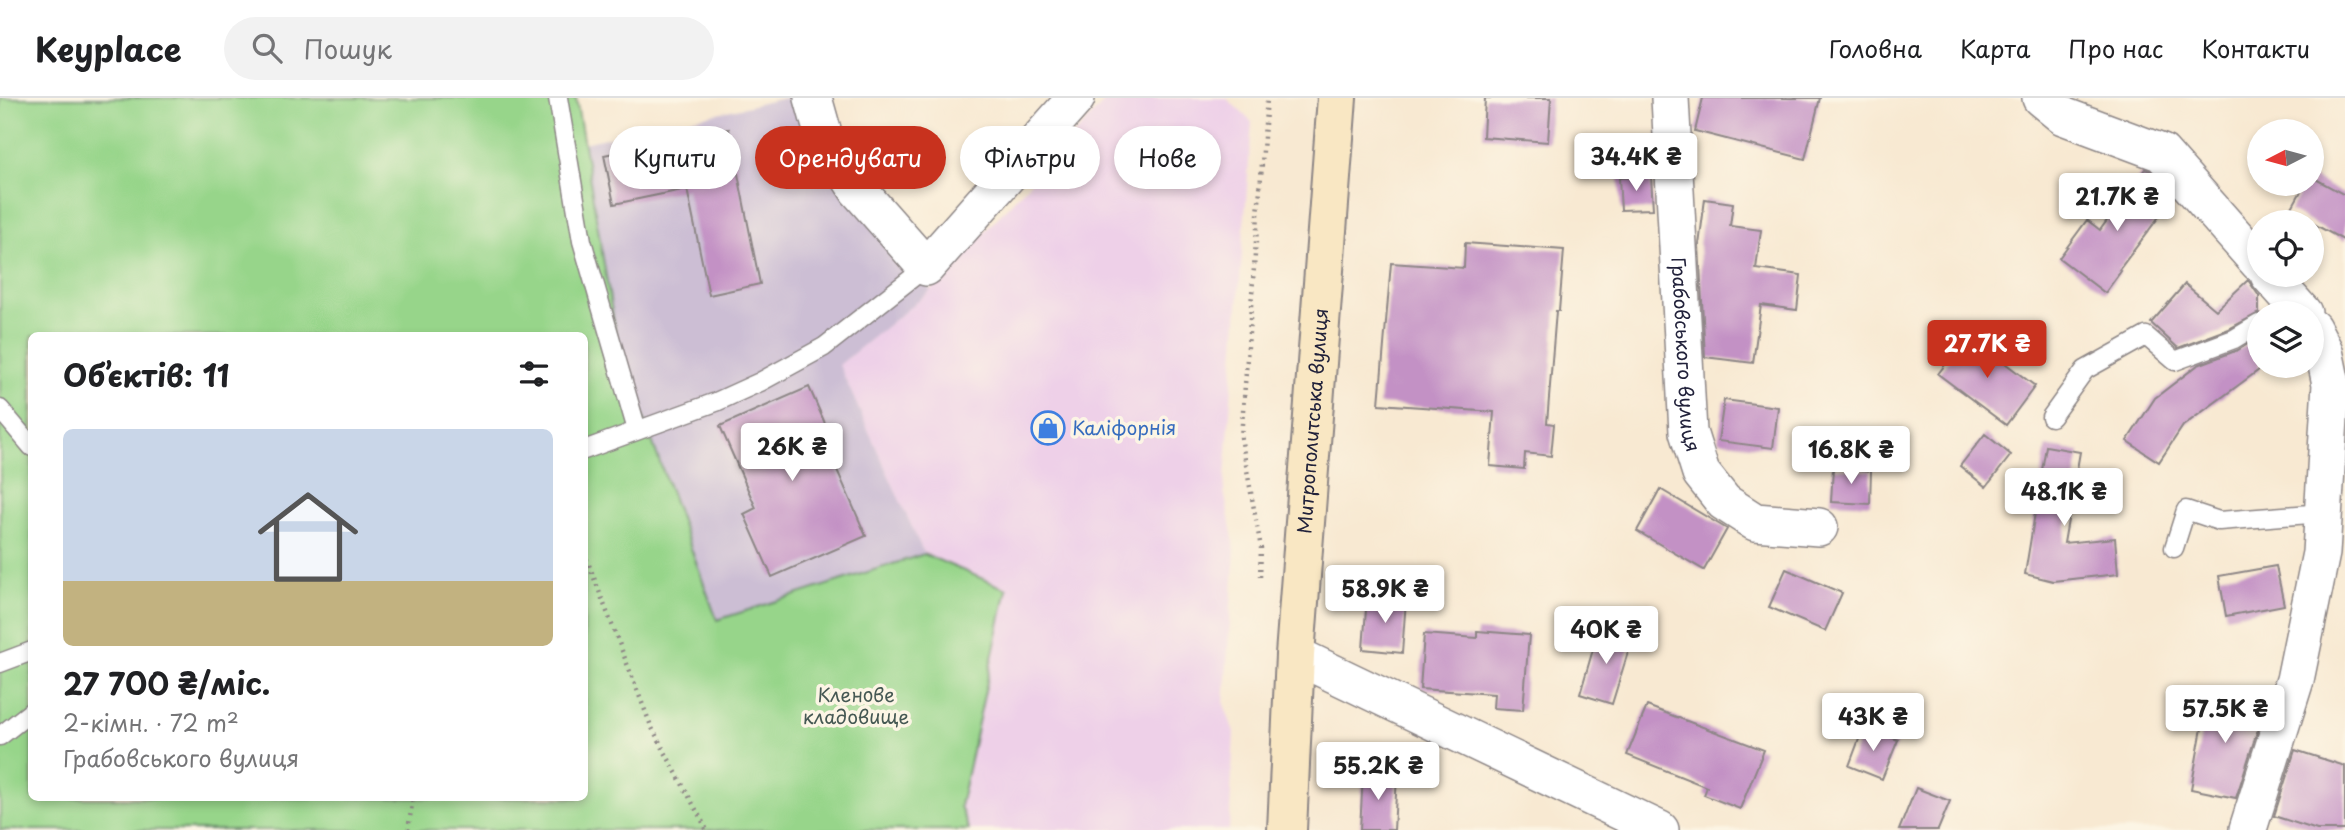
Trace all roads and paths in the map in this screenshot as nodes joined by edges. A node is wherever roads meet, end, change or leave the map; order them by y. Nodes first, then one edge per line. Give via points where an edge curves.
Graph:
1 (558, 98) edge
2 (813, 98) edge
3 (1076, 98) edge
4 (1267, 98) edge
5 (1337, 98) edge
6 (1670, 98) edge
7 (2041, 98) edge
8 (2247, 249) edge
9 (926, 267) junction
10 (2247, 331) edge
11 (2324, 350) edge
12 (0, 409) edge
13 (2051, 417) dead end
14 (637, 430) junction
15 (28, 442) edge
16 (588, 448) edge
17 (2323, 513) junction
18 (1819, 527) dead end
19 (2174, 548) dead end
20 (588, 562) edge
21 (1259, 587) dead end
22 (28, 652) edge
23 (1295, 655) junction
24 (0, 663) edge
25 (28, 714) edge
26 (0, 736) edge
27 (412, 801) edge
28 (408, 830) edge
29 (707, 830) edge
30 (1287, 830) edge
31 (1660, 830) edge
32 (2247, 830) edge

1 - 14 lane via 582,241
2 - 9 street via 824,137 858,190
3 - 9 street
4 - 21 path via 1241,437 1261,548
5 - 23 main road, Митрополитська вулиця
6 - 18 street, Грабовського вулиця via 1688,432 1701,473 1724,502 1755,522
7 - 8 street via 2063,116 2162,153
9 - 14 lane via 824,347 716,402
10 - 13 lane via 2175,361 2146,335 2085,370
11 - 17 street via 2331,384
12 - 15 lane
14 - 16 lane
17 - 19 lane via 2219,521 2186,510
17 - 32 street via 2321,553 2295,680
20 - 29 path via 651,726
22 - 24 lane
23 - 30 main road, Митрополитська вулиця
23 - 31 street
25 - 26 lane
27 - 28 path

